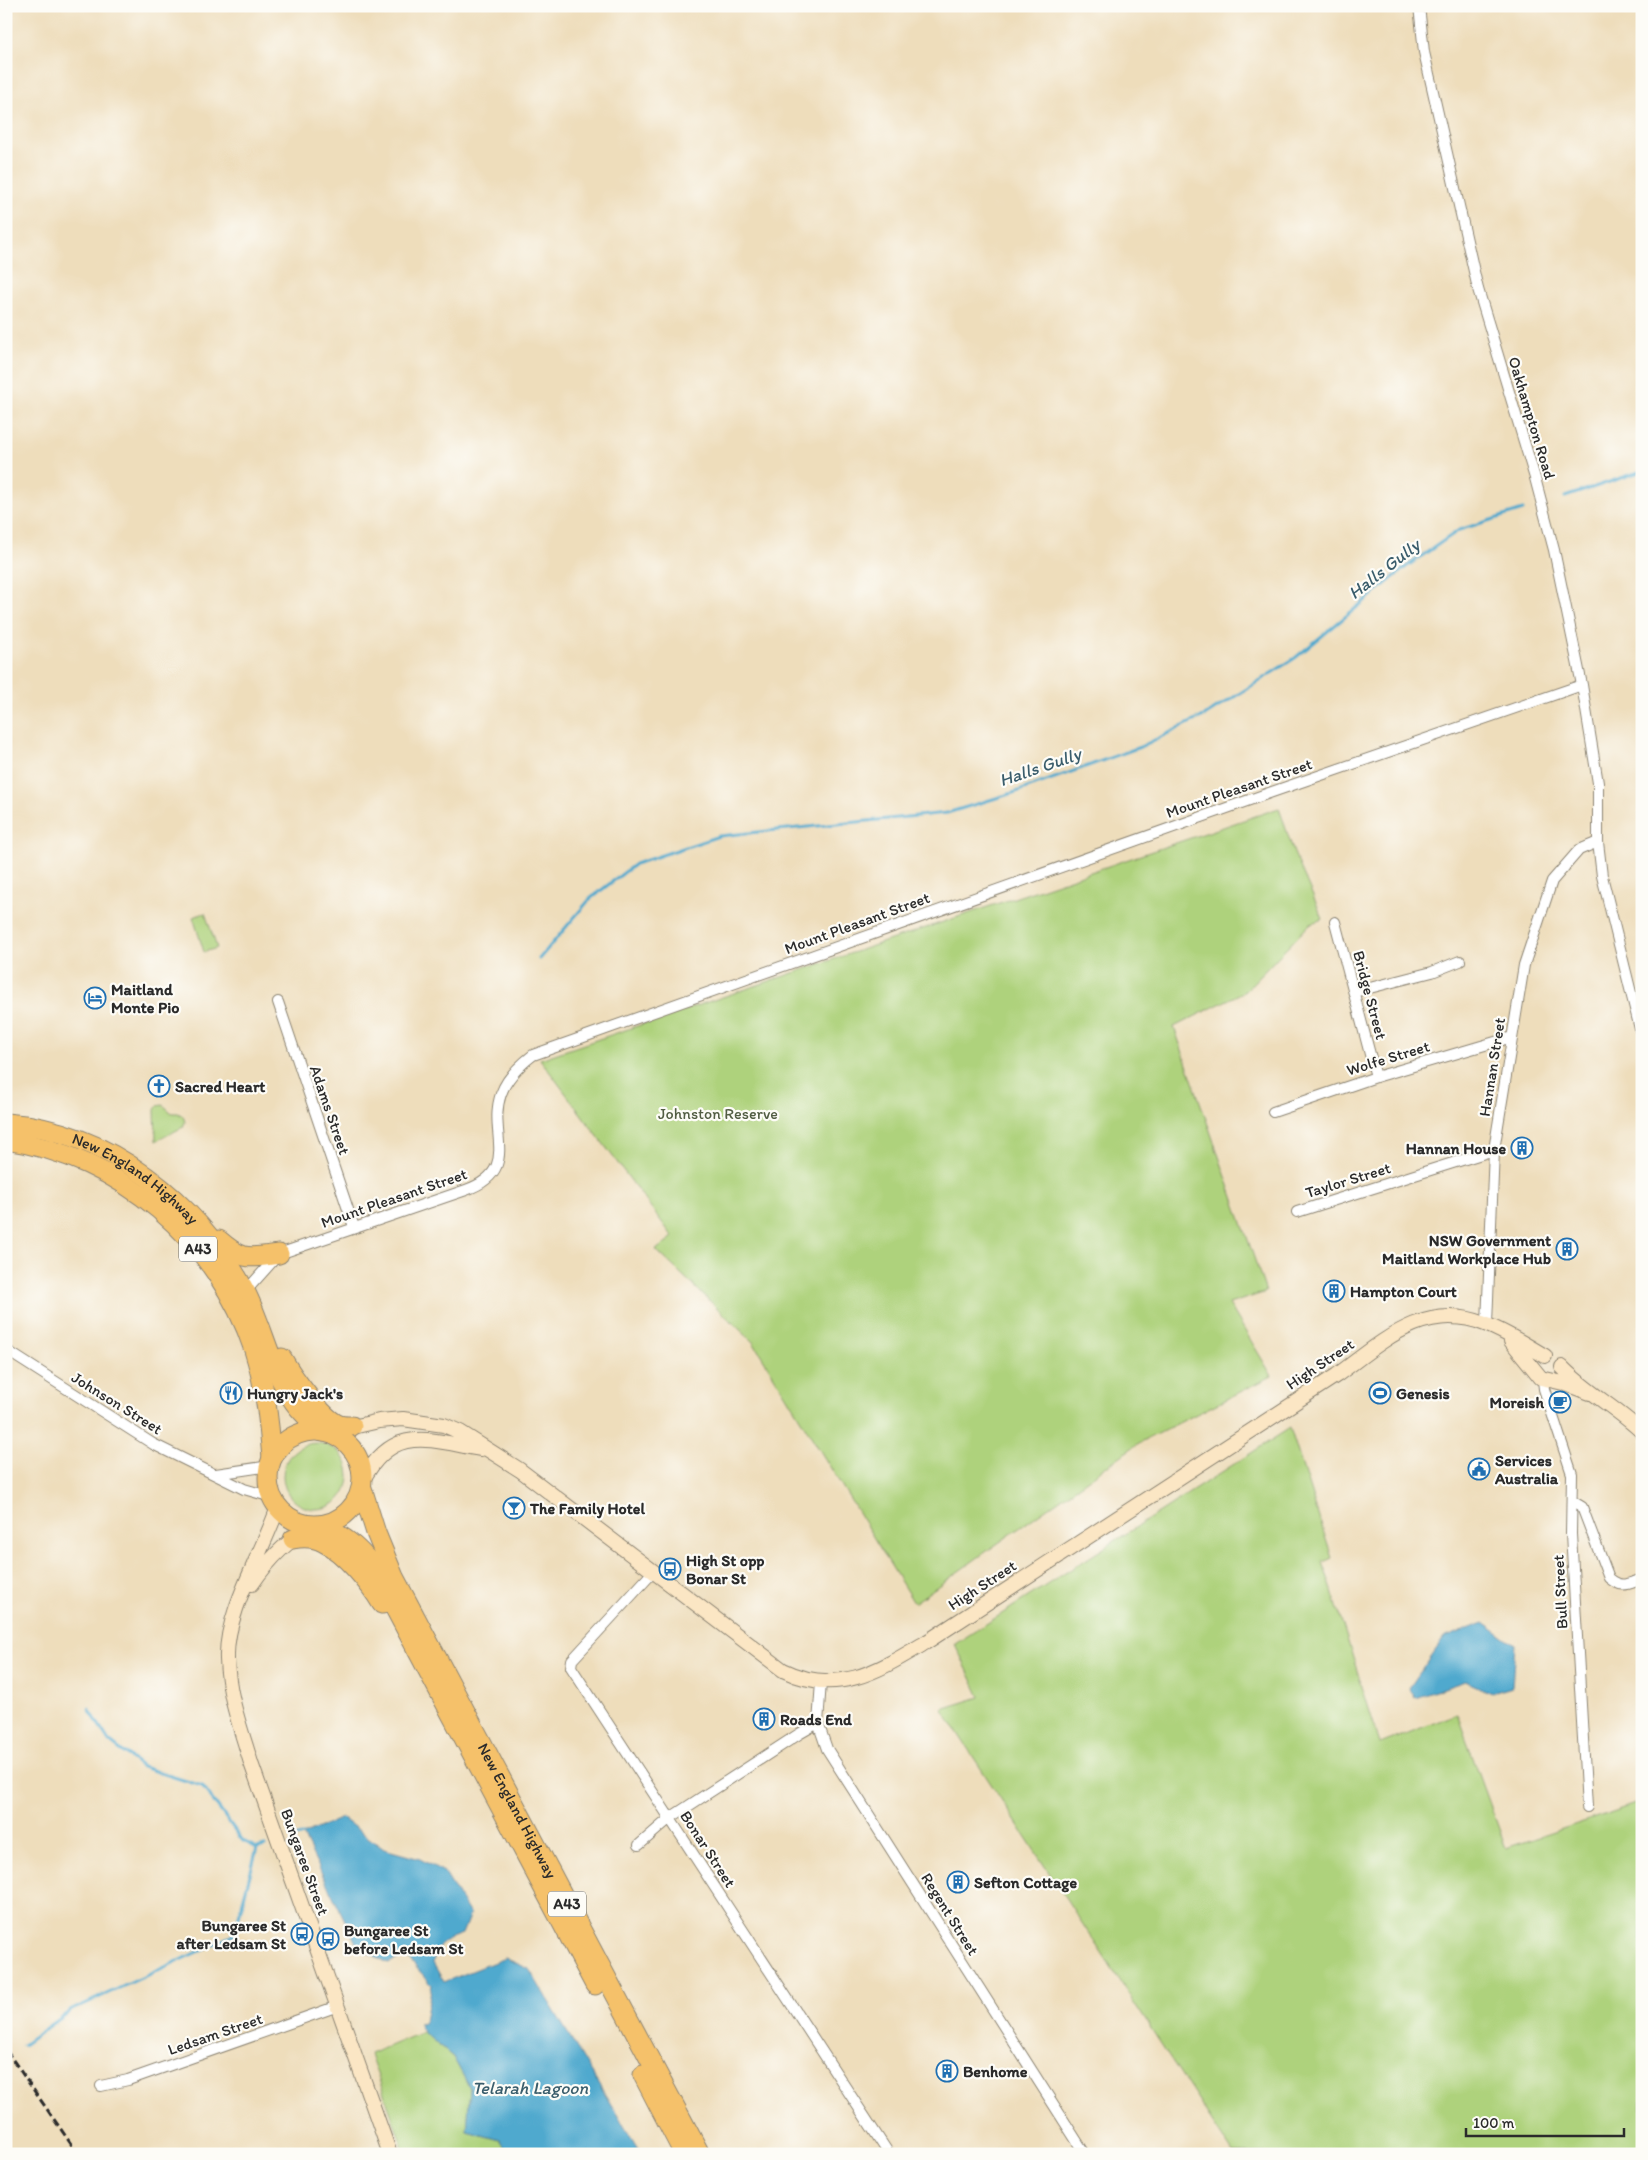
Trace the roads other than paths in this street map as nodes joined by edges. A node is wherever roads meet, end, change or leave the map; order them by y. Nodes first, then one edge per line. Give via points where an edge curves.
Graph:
1 (1419, 6) edge
2 (1582, 686) junction
3 (1598, 842) junction
4 (1335, 922) dead end
5 (1460, 961) dead end
6 (1354, 992) junction
7 (278, 1002) dead end
8 (1512, 1037) junction
9 (1642, 1037) edge
10 (1376, 1077) junction
11 (1273, 1112) dead end
12 (6, 1122) edge
13 (6, 1140) edge
14 (1494, 1150) junction
15 (1297, 1212) dead end
16 (195, 1220) junction
17 (354, 1227) junction
18 (279, 1254) junction
19 (245, 1292) junction
20 (256, 1318) junction
21 (1487, 1324) junction
22 (1506, 1334) junction
23 (6, 1350) edge
24 (1545, 1356) junction
25 (1562, 1367) junction
26 (1544, 1378) junction
27 (1590, 1393) junction
28 (1624, 1417) junction
29 (352, 1426) junction
30 (1642, 1427) edge
31 (1642, 1432) edge
32 (326, 1433) junction
33 (487, 1450) junction
34 (271, 1462) junction
35 (216, 1474) junction
36 (362, 1484) junction
37 (1572, 1501) junction
38 (275, 1502) junction
39 (318, 1525) junction
40 (292, 1539) junction
41 (654, 1571) junction
42 (1642, 1579) edge
43 (238, 1605) junction
44 (424, 1661) junction
45 (821, 1682) junction
46 (818, 1723) junction
47 (1587, 1807) dead end
48 (670, 1818) junction
49 (639, 1845) dead end
50 (338, 2006) junction
51 (101, 2086) dead end
52 (390, 2154) edge
53 (684, 2154) edge
54 (700, 2154) edge
55 (889, 2154) edge
56 (1085, 2154) edge

1 - 2 street, Oakhampton Road via 1424,52 1464,231 1478,289 1540,496
2 - 3 street, Oakhampton Road via 1598,783
2 - 17 street, Mount Pleasant Street via 548,1048 520,1066 501,1094 498,1166 484,1182
3 - 8 street, Hannan Street via 1579,850 1552,881 1524,965
3 - 9 street, Oakhampton Road via 1602,876
4 - 6 street, Bridge Street
5 - 6 street via 1432,972
6 - 10 street, Bridge Street
7 - 17 street, Adams Street
8 - 10 street, Wolfe Street
8 - 14 street, Hannan Street
10 - 11 street, Wolfe Street
12 - 16 highway, New England Highway / A43 via 63,1135 106,1152 153,1181
13 - 34 highway, New England Highway / A43 via 30,1143 80,1160 114,1177 164,1213 197,1248 224,1285 254,1351 267,1410
14 - 15 street, Taylor Street
14 - 21 street, Hannan Street
16 - 18 highway via 236,1254 251,1258
16 - 19 highway, New England Highway / A43 via 224,1257
17 - 18 street, Mount Pleasant Street
18 - 19 street, Mount Pleasant Street
19 - 20 highway, New England Highway / A43
20 - 29 highway via 288,1369 323,1412 340,1425
20 - 32 highway, New England Highway / A43 via 286,1389 300,1411
21 - 22 main road, High Street
21 - 45 main road, High Street via 1441,1317 1396,1332 1337,1375 925,1643 856,1678
22 - 24 main road, High Street
22 - 26 main road, High Street
23 - 35 street, Johnson Street via 153,1444
24 - 25 main road via 1557,1358
24 - 26 main road via 1538,1363
25 - 26 main road via 1559,1376
25 - 27 main road
26 - 27 main road
26 - 37 street, Bull Street via 1544,1389 1572,1474
27 - 28 main road
28 - 30 main road
28 - 31 main road
29 - 32 main road, High Street
29 - 33 main road, High Street via 403,1419 425,1421 460,1432
32 - 34 highway via 306,1433 292,1438 278,1450
32 - 36 highway, A43 via 341,1439 352,1450 361,1467
33 - 36 main road, High Street via 431,1441 398,1443 384,1450 372,1462
33 - 41 main road, High Street via 520,1470
34 - 35 street
34 - 38 highway, A43 via 269,1482
35 - 38 street, Johnson Street
36 - 39 highway via 358,1500 351,1509 343,1516
36 - 54 highway, New England Highway / A43 via 376,1533 394,1577
37 - 42 street via 1582,1507 1610,1578 1625,1585
37 - 47 street, Bull Street
38 - 39 highway, A43 via 294,1520
38 - 43 main road, Bungaree Street via 271,1529
39 - 40 main road, Bungaree Street
39 - 44 highway, New England Highway / A43 via 359,1548 372,1565
40 - 43 main road, Bungaree Street via 270,1559
40 - 44 highway via 304,1537 324,1542 349,1562
41 - 45 main road, High Street via 783,1670
41 - 48 street, Bonar Street via 572,1660 571,1667
43 - 50 main road, Bungaree Street via 227,1657 236,1715
44 - 53 highway, New England Highway / A43
45 - 46 street, Regent Street
46 - 48 street
46 - 56 street, Regent Street via 827,1749
48 - 49 street
48 - 55 street, Bonar Street
50 - 51 street, Ledsam Street via 128,2080
50 - 52 main road, Bungaree Street

